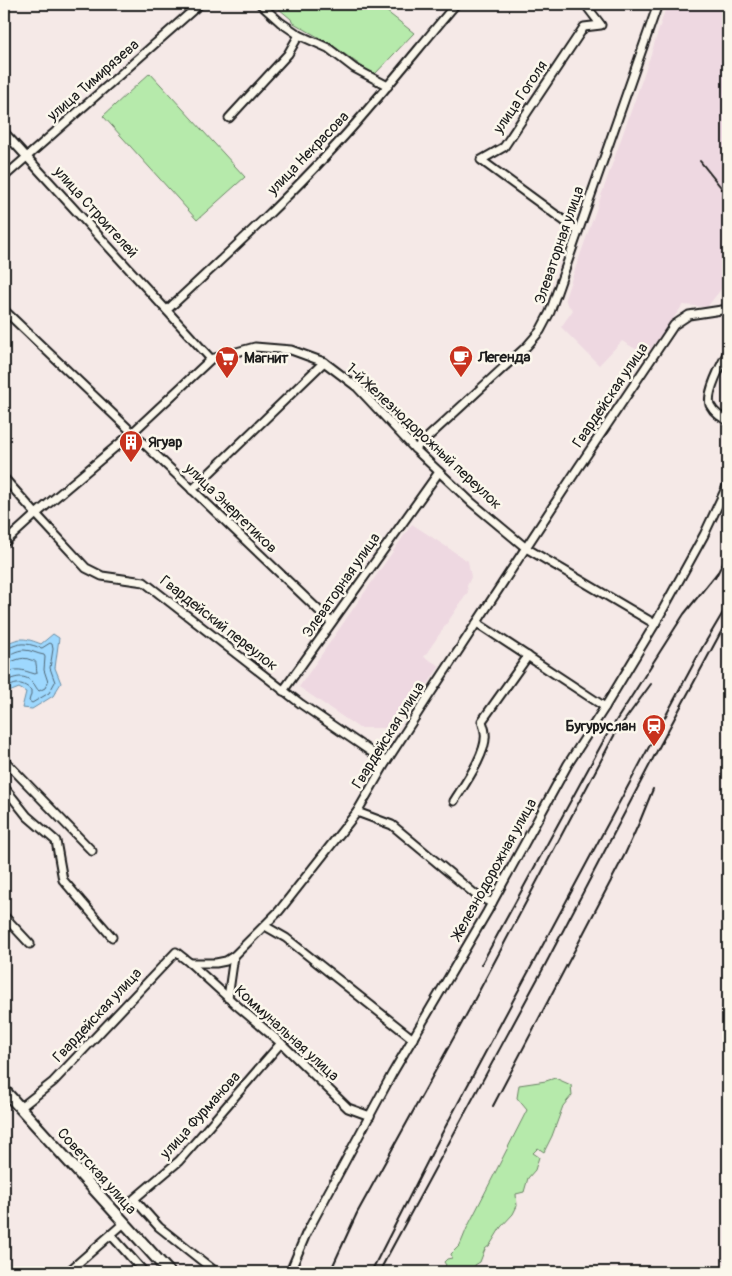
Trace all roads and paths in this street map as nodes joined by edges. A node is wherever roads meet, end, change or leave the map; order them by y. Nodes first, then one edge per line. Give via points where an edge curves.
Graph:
1 (200, 4) edge
2 (260, 4) edge
3 (456, 4) edge
4 (590, 4) edge
5 (658, 4) edge
6 (299, 35) junction
7 (388, 86) junction
8 (230, 118) dead end
9 (4, 132) edge
10 (27, 157) junction
11 (4, 177) edge
12 (578, 231) junction
13 (728, 309) edge
14 (4, 310) edge
15 (167, 310) junction
16 (728, 352) edge
17 (211, 359) junction
18 (324, 362) junction
19 (728, 420) edge
20 (132, 433) junction
21 (415, 449) junction
22 (439, 472) junction
23 (4, 478) edge
24 (728, 484) edge
25 (192, 490) junction
26 (36, 514) junction
27 (4, 543) edge
28 (526, 548) junction
29 (331, 622) junction
30 (477, 623) junction
31 (654, 624) junction
32 (528, 656) junction
33 (283, 690) junction
34 (605, 707) junction
35 (4, 760) edge
36 (386, 762) junction
37 (4, 787) edge
38 (454, 801) dead end
39 (357, 812) junction
40 (92, 851) dead end
41 (492, 903) junction
42 (4, 916) edge
43 (265, 926) junction
44 (112, 937) dead end
45 (30, 944) dead end
46 (234, 956) junction
47 (190, 964) junction
48 (228, 998) junction
49 (413, 1039) junction
50 (281, 1043) junction
51 (4, 1090) edge
52 (20, 1108) junction
53 (370, 1116) junction
54 (124, 1223) junction
55 (111, 1234) junction
56 (68, 1272) edge
57 (144, 1272) edge
58 (169, 1272) edge
59 (216, 1272) edge
60 (290, 1272) edge

1 - 10 street, улица Тимирязева
2 - 6 street
3 - 7 street, улица Некрасова
4 - 12 street, улица Гоголя via 588,8 601,25 584,27 504,147 481,160
5 - 12 street, Элеваторная улица
6 - 7 street via 328,48 354,68
6 - 8 street via 288,54
7 - 15 street, улица Некрасова via 263,220
9 - 10 street, улица Строителей
10 - 11 street, улица Тимирязева
10 - 15 street, улица Строителей
12 - 21 street, Элеваторная улица via 550,312 540,330 508,365
13 - 28 street, Гвардейская улица via 689,315 674,325
14 - 20 street, улица Энергетиков
15 - 17 street, улица Строителей
16 - 19 street via 718,369 709,397 710,405 718,415
17 - 18 street, 1-й Железнодорожный переулок via 255,348 291,350
17 - 20 street
18 - 21 street, 1-й Железнодорожный переулок via 357,387
18 - 25 street
20 - 25 street, улица Энергетиков
20 - 26 street
21 - 22 street, 1-й Железнодорожный переулок
22 - 28 street, 1-й Железнодорожный переулок
22 - 29 street, Элеваторная улица
23 - 26 street, Гвардейский переулок
24 - 31 street, Железнодорожная улица via 704,535
25 - 29 street, улица Энергетиков
26 - 27 street
26 - 33 street, Гвардейский переулок via 86,568 102,576 144,582
28 - 30 street, Гвардейская улица
28 - 31 street, 1-й Железнодорожный переулок
29 - 33 street, Элеваторная улица
30 - 32 street
30 - 36 street, Гвардейская улица
31 - 34 street, Железнодорожная улица
32 - 34 street
32 - 38 street via 482,722 486,734 484,748
33 - 36 street, Гвардейский переулок
34 - 41 street, Железнодорожная улица via 568,764
35 - 40 street
36 - 39 street, Гвардейская улица
37 - 44 street via 27,816 56,841 63,880
39 - 41 street via 392,825 476,895
39 - 43 street, Гвардейская улица
41 - 49 street, Железнодорожная улица
42 - 45 street
43 - 46 street, Гвардейская улица
43 - 49 street via 286,938
46 - 47 street, Гвардейская улица via 216,963
46 - 48 street
47 - 48 street, Коммунальная улица
47 - 52 street, Гвардейская улица via 176,952 53,1082
48 - 50 street, Коммунальная улица
49 - 53 street, Железнодорожная улица
50 - 53 street, Коммунальная улица via 348,1108
50 - 59 street, улица Фурманова via 180,1161 134,1200 158,1227
51 - 52 main road, Советская улица
52 - 54 main road, Советская улица
53 - 60 street, Железнодорожная улица via 306,1234
54 - 55 street
54 - 58 main road, Советская улица
55 - 56 street
55 - 57 street

